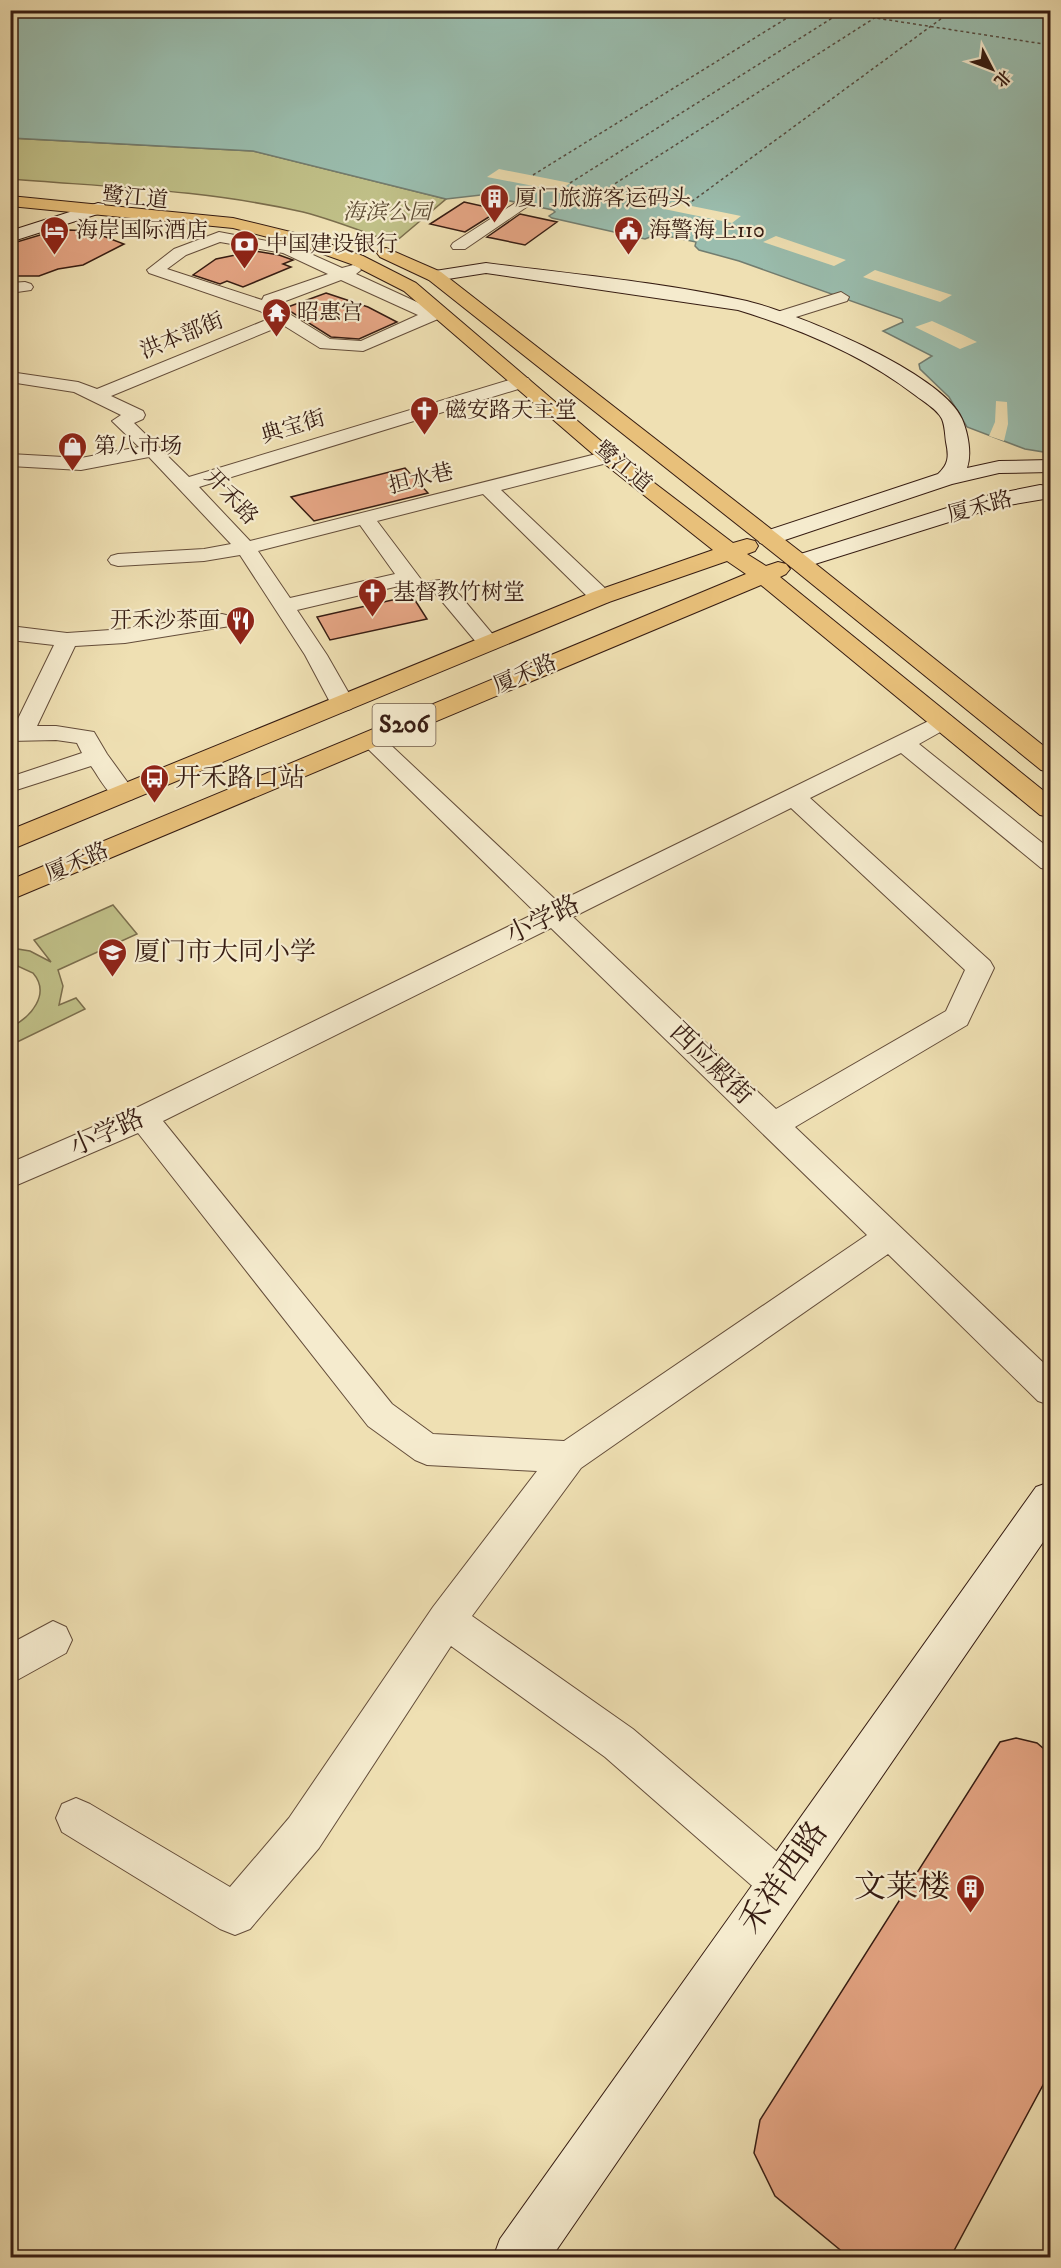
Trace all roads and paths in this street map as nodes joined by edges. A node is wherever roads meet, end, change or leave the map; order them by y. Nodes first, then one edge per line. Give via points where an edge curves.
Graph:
1 (10, 188) edge
2 (10, 201) edge
3 (523, 203) dead end
4 (98, 208) junction
5 (242, 225) junction
6 (10, 237) edge
7 (219, 237) junction
8 (459, 246) dead end
9 (364, 264) junction
10 (343, 275) junction
11 (435, 276) junction
12 (841, 297) dead end
13 (266, 308) junction
14 (435, 314) junction
15 (780, 317) junction
16 (285, 318) junction
17 (10, 377) edge
18 (522, 382) junction
19 (96, 396) junction
20 (153, 450) junction
21 (608, 457) junction
22 (10, 460) edge
23 (1050, 466) edge
24 (946, 479) junction
25 (187, 484) junction
26 (487, 487) junction
27 (1050, 492) edge
28 (365, 518) junction
29 (768, 538) junction
30 (246, 548) junction
31 (730, 552) junction
32 (118, 560) dead end
33 (799, 562) junction
34 (762, 574) junction
35 (408, 577) junction
36 (602, 597) junction
37 (285, 606) junction
38 (222, 621) dead end
39 (10, 633) edge
40 (67, 640) junction
41 (489, 643) junction
42 (343, 704) junction
43 (943, 721) junction
44 (16, 734) edge
45 (371, 739) junction
46 (903, 743) junction
47 (96, 756) junction
48 (1050, 764) edge
49 (10, 785) edge
50 (124, 794) junction
51 (794, 797) junction
52 (1050, 809) edge
53 (10, 841) edge
54 (1050, 862) edge
55 (10, 891) edge
56 (555, 915) junction
57 (143, 1118) junction
58 (774, 1125) junction
59 (10, 1176) edge
60 (890, 1236) junction
61 (1050, 1389) edge
62 (569, 1457) junction
63 (1050, 1500) edge
64 (446, 1620) junction
65 (53, 1640) dead end
66 (10, 1665) edge
67 (76, 1818) dead end
68 (781, 1883) junction
69 (519, 2258) edge

1 - 11 main road, 鹭江道 via 171,201 261,214 338,234 406,260
2 - 4 main road, 鹭江道
3 - 8 street
4 - 5 main road, 鹭江道
4 - 6 street
5 - 7 street
5 - 9 main road, 鹭江道 via 302,240
7 - 10 street via 287,249
7 - 13 street via 180,252 155,270
9 - 10 street
9 - 14 main road, 鹭江道 via 410,287
10 - 13 street via 270,300
10 - 14 street
11 - 15 street, 厦禾路 via 486,268 694,297
11 - 29 main road, 鹭江道
12 - 15 street
13 - 16 street
14 - 16 street via 363,346 326,344
14 - 18 main road, 鹭江道
15 - 24 street, 厦禾路 via 864,353 941,405 952,419 960,457 956,469
16 - 19 street, 洪本部街
17 - 19 street via 78,387
18 - 21 main road, 鹭江道
18 - 25 street, 典宝街
19 - 20 street, 开禾路 via 136,415 121,421
20 - 22 street via 81,464
20 - 25 street, 开禾路
21 - 26 street, 担水巷
21 - 31 main road, 鹭江道
23 - 24 street, 厦禾路 / S206 via 999,467
24 - 29 street, 厦禾路 / S206
25 - 30 street, 开禾路
26 - 28 street, 担水巷
26 - 36 street
27 - 33 street, 厦禾路 / S206 via 993,501
28 - 30 street, 担水巷
28 - 35 street
29 - 31 main road, 厦禾路 / S206
29 - 33 main road, 鹭江道
30 - 32 street, 担水巷 via 204,555
30 - 37 street, 开禾路
31 - 34 main road, 鹭江道
31 - 36 main road, 厦禾路 / S206
33 - 34 main road, 厦禾路 / S206
33 - 48 main road, 鹭江道
34 - 43 main road, 鹭江道
34 - 45 main road, 厦禾路 / S206
35 - 37 street
35 - 41 street via 417,589 440,586
36 - 41 main road, 厦禾路 / S206
37 - 42 street, 开禾路
38 - 40 street
39 - 40 street
40 - 44 street
41 - 42 main road, 厦禾路 / S206
42 - 50 main road, 厦禾路 / S206
43 - 46 street, 小学路
43 - 52 main road, 鹭江道
44 - 47 street via 86,737
45 - 55 main road, 厦禾路 / S206
45 - 56 street, 西应殿街
46 - 51 street, 小学路
46 - 54 street
47 - 49 street
47 - 50 street
50 - 53 main road, 厦禾路 / S206
51 - 56 street, 小学路
51 - 58 street via 980,968 957,1018
56 - 57 street, 小学路
56 - 58 street, 西应殿街
57 - 59 street, 小学路
57 - 62 street via 380,1415 427,1449
58 - 60 street, 西应殿街
60 - 61 street, 西应殿街
60 - 62 street
62 - 64 street
63 - 68 street, 禾祥西路
64 - 67 street via 304,1833 235,1914
64 - 68 street via 619,1743
65 - 66 street
68 - 69 street, 禾祥西路

